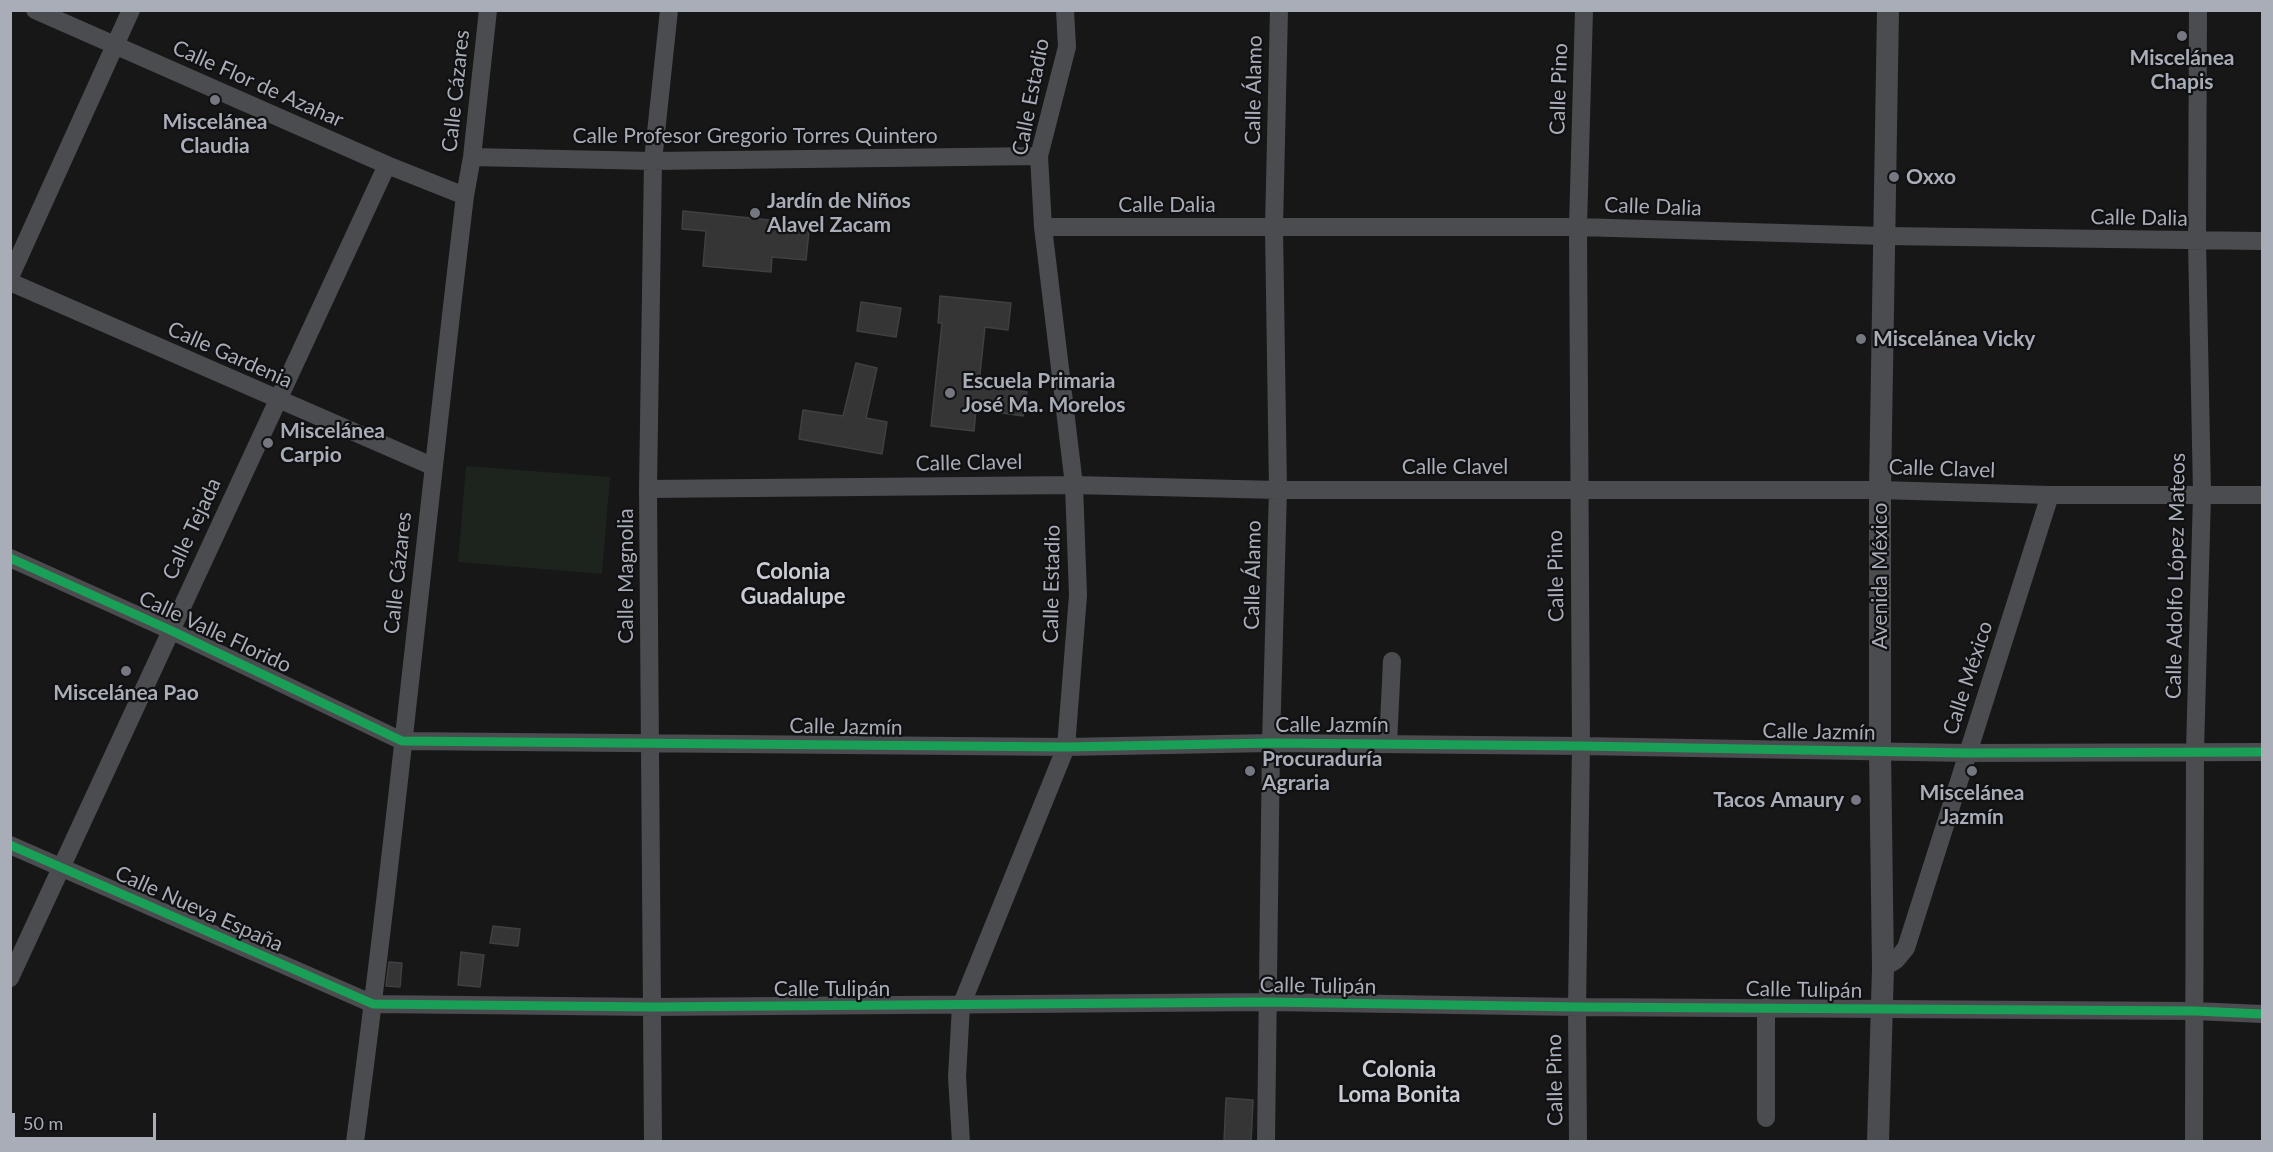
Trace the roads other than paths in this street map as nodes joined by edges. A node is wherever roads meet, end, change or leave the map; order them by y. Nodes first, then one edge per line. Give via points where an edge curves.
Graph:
1 (34, 10) edge
2 (131, 10) edge
3 (488, 10) edge
4 (669, 10) edge
5 (1065, 10) edge
6 (1279, 10) edge
7 (1584, 10) edge
8 (1888, 10) edge
9 (2198, 10) edge
10 (115, 46) junction
11 (1039, 156) junction
12 (472, 157) junction
13 (652, 161) junction
14 (387, 165) junction
15 (465, 196) junction
16 (1274, 227) junction
17 (1578, 227) junction
18 (1043, 228) junction
19 (1884, 236) junction
20 (2198, 241) junction
21 (2262, 241) edge
22 (10, 277) edge
23 (10, 282) edge
24 (277, 400) junction
25 (432, 466) junction
26 (1074, 485) junction
27 (648, 489) junction
28 (1578, 489) junction
29 (1278, 490) junction
30 (1880, 490) junction
31 (2050, 495) junction
32 (2202, 495) junction
33 (2262, 495) edge
34 (10, 558) edge
35 (170, 630) junction
36 (1392, 661) dead end
37 (402, 741) junction
38 (649, 742) junction
39 (1271, 743) junction
40 (1388, 744) junction
41 (1581, 746) junction
42 (1066, 747) junction
43 (1880, 751) junction
44 (2195, 752) junction
45 (2262, 752) edge
46 (1967, 753) junction
47 (10, 845) edge
48 (60, 868) junction
49 (1883, 968) junction
50 (10, 978) edge
51 (1269, 1002) junction
52 (373, 1004) junction
53 (961, 1006) junction
54 (653, 1007) junction
55 (1577, 1007) junction
56 (1766, 1007) junction
57 (1881, 1009) junction
58 (2195, 1011) junction
59 (2262, 1014) edge
60 (1766, 1118) dead end
61 (355, 1142) edge
62 (653, 1142) edge
63 (961, 1142) edge
64 (1266, 1142) edge
65 (1578, 1142) edge
66 (1878, 1142) edge
67 (2194, 1142) edge

1 - 10 street, Calle Flor de Azahar
2 - 10 street
3 - 12 street, Calle Cázares
4 - 13 street, Calle Magnolia
5 - 11 street, Calle Estadio via 1066,47
6 - 16 street, Calle Álamo
7 - 17 street, Calle Pino
8 - 19 street, Avenida México
9 - 20 street, Calle Adolfo López Mateos
10 - 14 street, Calle Flor de Azahar
10 - 22 street
11 - 13 street, Calle Profesor Gregorio Torres Quintero
11 - 18 street, Calle Estadio
12 - 13 street, Calle Profesor Gregorio Torres Quintero
12 - 15 street, Calle Cázares
13 - 27 street, Calle Magnolia
14 - 15 street, Calle Flor de Azahar
14 - 24 street, Calle Tejada
15 - 25 street, Calle Cázares
16 - 17 street, Calle Dalia
16 - 18 street, Calle Dalia
16 - 29 street, Calle Álamo
17 - 19 street, Calle Dalia
17 - 28 street, Calle Pino
18 - 26 street, Calle Estadio
19 - 20 street, Calle Dalia
19 - 30 street, Avenida México
20 - 21 street, Calle Dalia
20 - 32 street, Calle Adolfo López Mateos
23 - 24 street, Calle Gardenia
24 - 25 street, Calle Gardenia
24 - 35 street, Calle Tejada
25 - 37 street, Calle Cázares
26 - 27 street, Calle Clavel
26 - 29 street, Calle Clavel
26 - 42 street, Calle Estadio via 1078,595
27 - 38 street, Calle Magnolia
28 - 29 street, Calle Clavel
28 - 30 street, Calle Clavel
28 - 41 street, Calle Pino
29 - 39 street, Calle Álamo
30 - 31 street, Calle Clavel
30 - 43 street, Avenida México
31 - 32 street, Calle Clavel
31 - 46 street, Calle México
32 - 33 street, Calle Clavel
32 - 44 street, Calle Adolfo López Mateos
34 - 35 street, Calle Valle Florido
35 - 37 street, Calle Valle Florido
35 - 48 street, Calle Tejada
36 - 40 street
37 - 38 street, Calle Jazmín
37 - 52 street, Calle Cázares
38 - 42 street, Calle Jazmín
38 - 54 street, Calle Magnolia
39 - 40 street, Calle Jazmín
39 - 42 street, Calle Jazmín
39 - 51 street, Calle Álamo
40 - 41 street, Calle Jazmín
41 - 43 street, Calle Jazmín
41 - 55 street, Calle Pino
42 - 53 street, Calle Estadio
43 - 46 street, Calle Jazmín
43 - 49 street, Avenida México
44 - 45 street, Calle Jazmín
44 - 46 street, Calle Jazmín
44 - 58 street, Calle Adolfo López Mateos
46 - 49 street, Calle México via 1906,948
47 - 48 street, Calle Nueva España
48 - 50 street, Calle Tejada
48 - 52 street, Calle Nueva España
49 - 57 street, Avenida México
51 - 53 street, Calle Tulipán
51 - 55 street, Calle Tulipán
51 - 64 street, Calle Álamo
52 - 54 street, Calle Tulipán
52 - 61 street, Calle Cázares
53 - 54 street, Calle Tulipán
53 - 63 street, Calle Estadio via 957,1077
54 - 62 street, Calle Magnolia
55 - 56 street, Calle Tulipán
55 - 65 street, Calle Pino
56 - 57 street, Calle Tulipán
56 - 60 street
57 - 58 street, Calle Tulipán
57 - 66 street, Avenida México
58 - 59 street, Calle Tulipán
58 - 67 street, Calle Adolfo López Mateos

